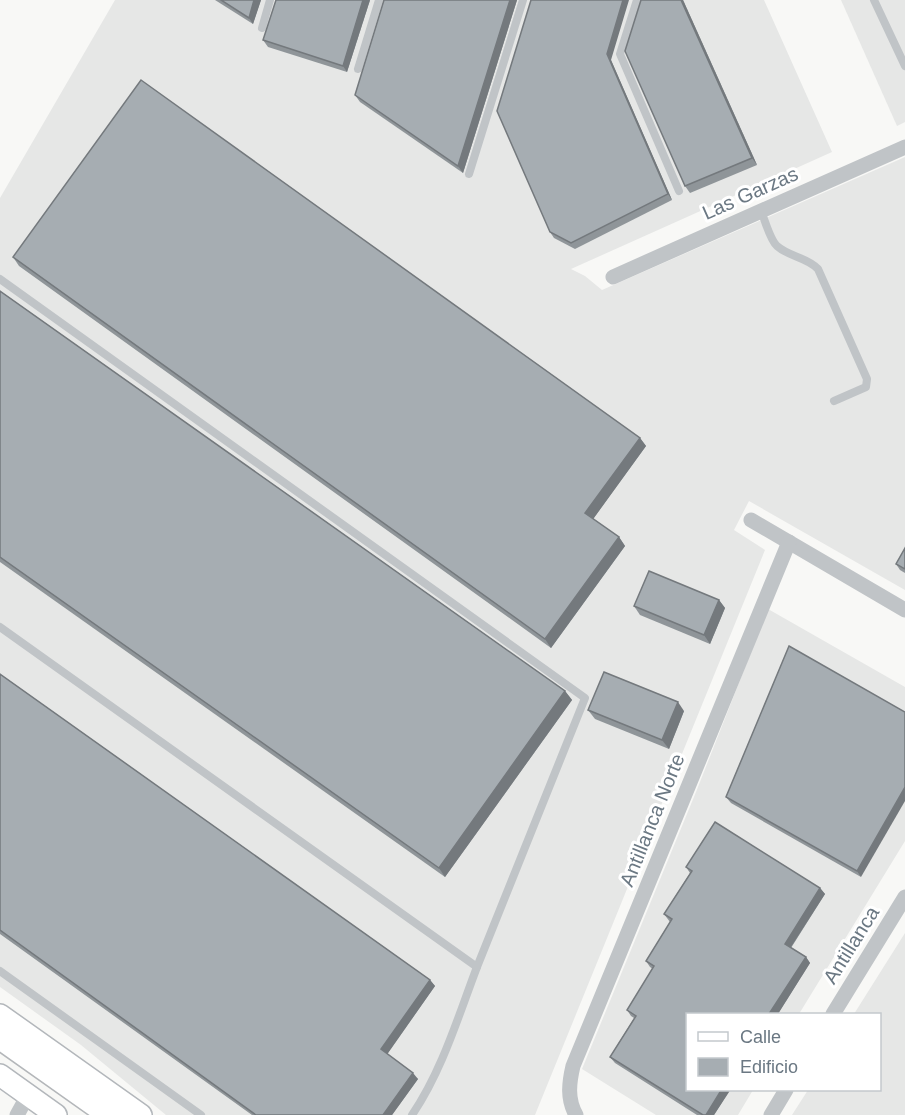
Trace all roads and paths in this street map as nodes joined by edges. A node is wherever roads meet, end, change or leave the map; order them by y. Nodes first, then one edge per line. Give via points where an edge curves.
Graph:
1 (270, 0) edge
2 (379, 0) edge
3 (523, 0) edge
4 (637, 0) edge
5 (874, 0) edge
6 (262, 28) dead end
7 (905, 66) edge
8 (358, 69) dead end
9 (905, 147) edge
10 (469, 174) dead end
11 (679, 191) dead end
12 (761, 211) junction
13 (613, 277) dead end
14 (0, 279) edge
15 (834, 401) dead end
16 (751, 520) dead end
17 (789, 542) junction
18 (905, 609) edge
19 (0, 627) edge
20 (905, 897) edge
21 (477, 967) junction
22 (0, 970) edge
23 (834, 1013) edge
24 (0, 1015) edge
25 (0, 1035) edge
26 (0, 1055) edge
27 (0, 1075) edge
28 (785, 1091) edge
29 (42, 1108) edge
30 (17, 1115) edge
31 (84, 1115) edge
32 (113, 1115) edge
33 (141, 1115) edge
34 (201, 1115) edge
35 (412, 1115) edge
36 (576, 1115) edge
37 (771, 1115) edge

1 - 6 lane
2 - 8 lane
3 - 10 lane
4 - 11 lane via 620,54
5 - 7 lane
9 - 12 street, Las Garzas
12 - 13 street, Las Garzas
12 - 15 lane via 775,244 818,269 867,379 866,387
14 - 21 lane via 585,698
16 - 17 street
17 - 18 street
17 - 36 street, Antillanca Norte via 573,1066 569,1093
19 - 21 lane
20 - 23 street, Antillanca
21 - 35 lane via 438,1067
22 - 34 lane
24 - 33 street
25 - 32 highway
26 - 31 highway
27 - 29 street
28 - 37 street
29 - 30 street

